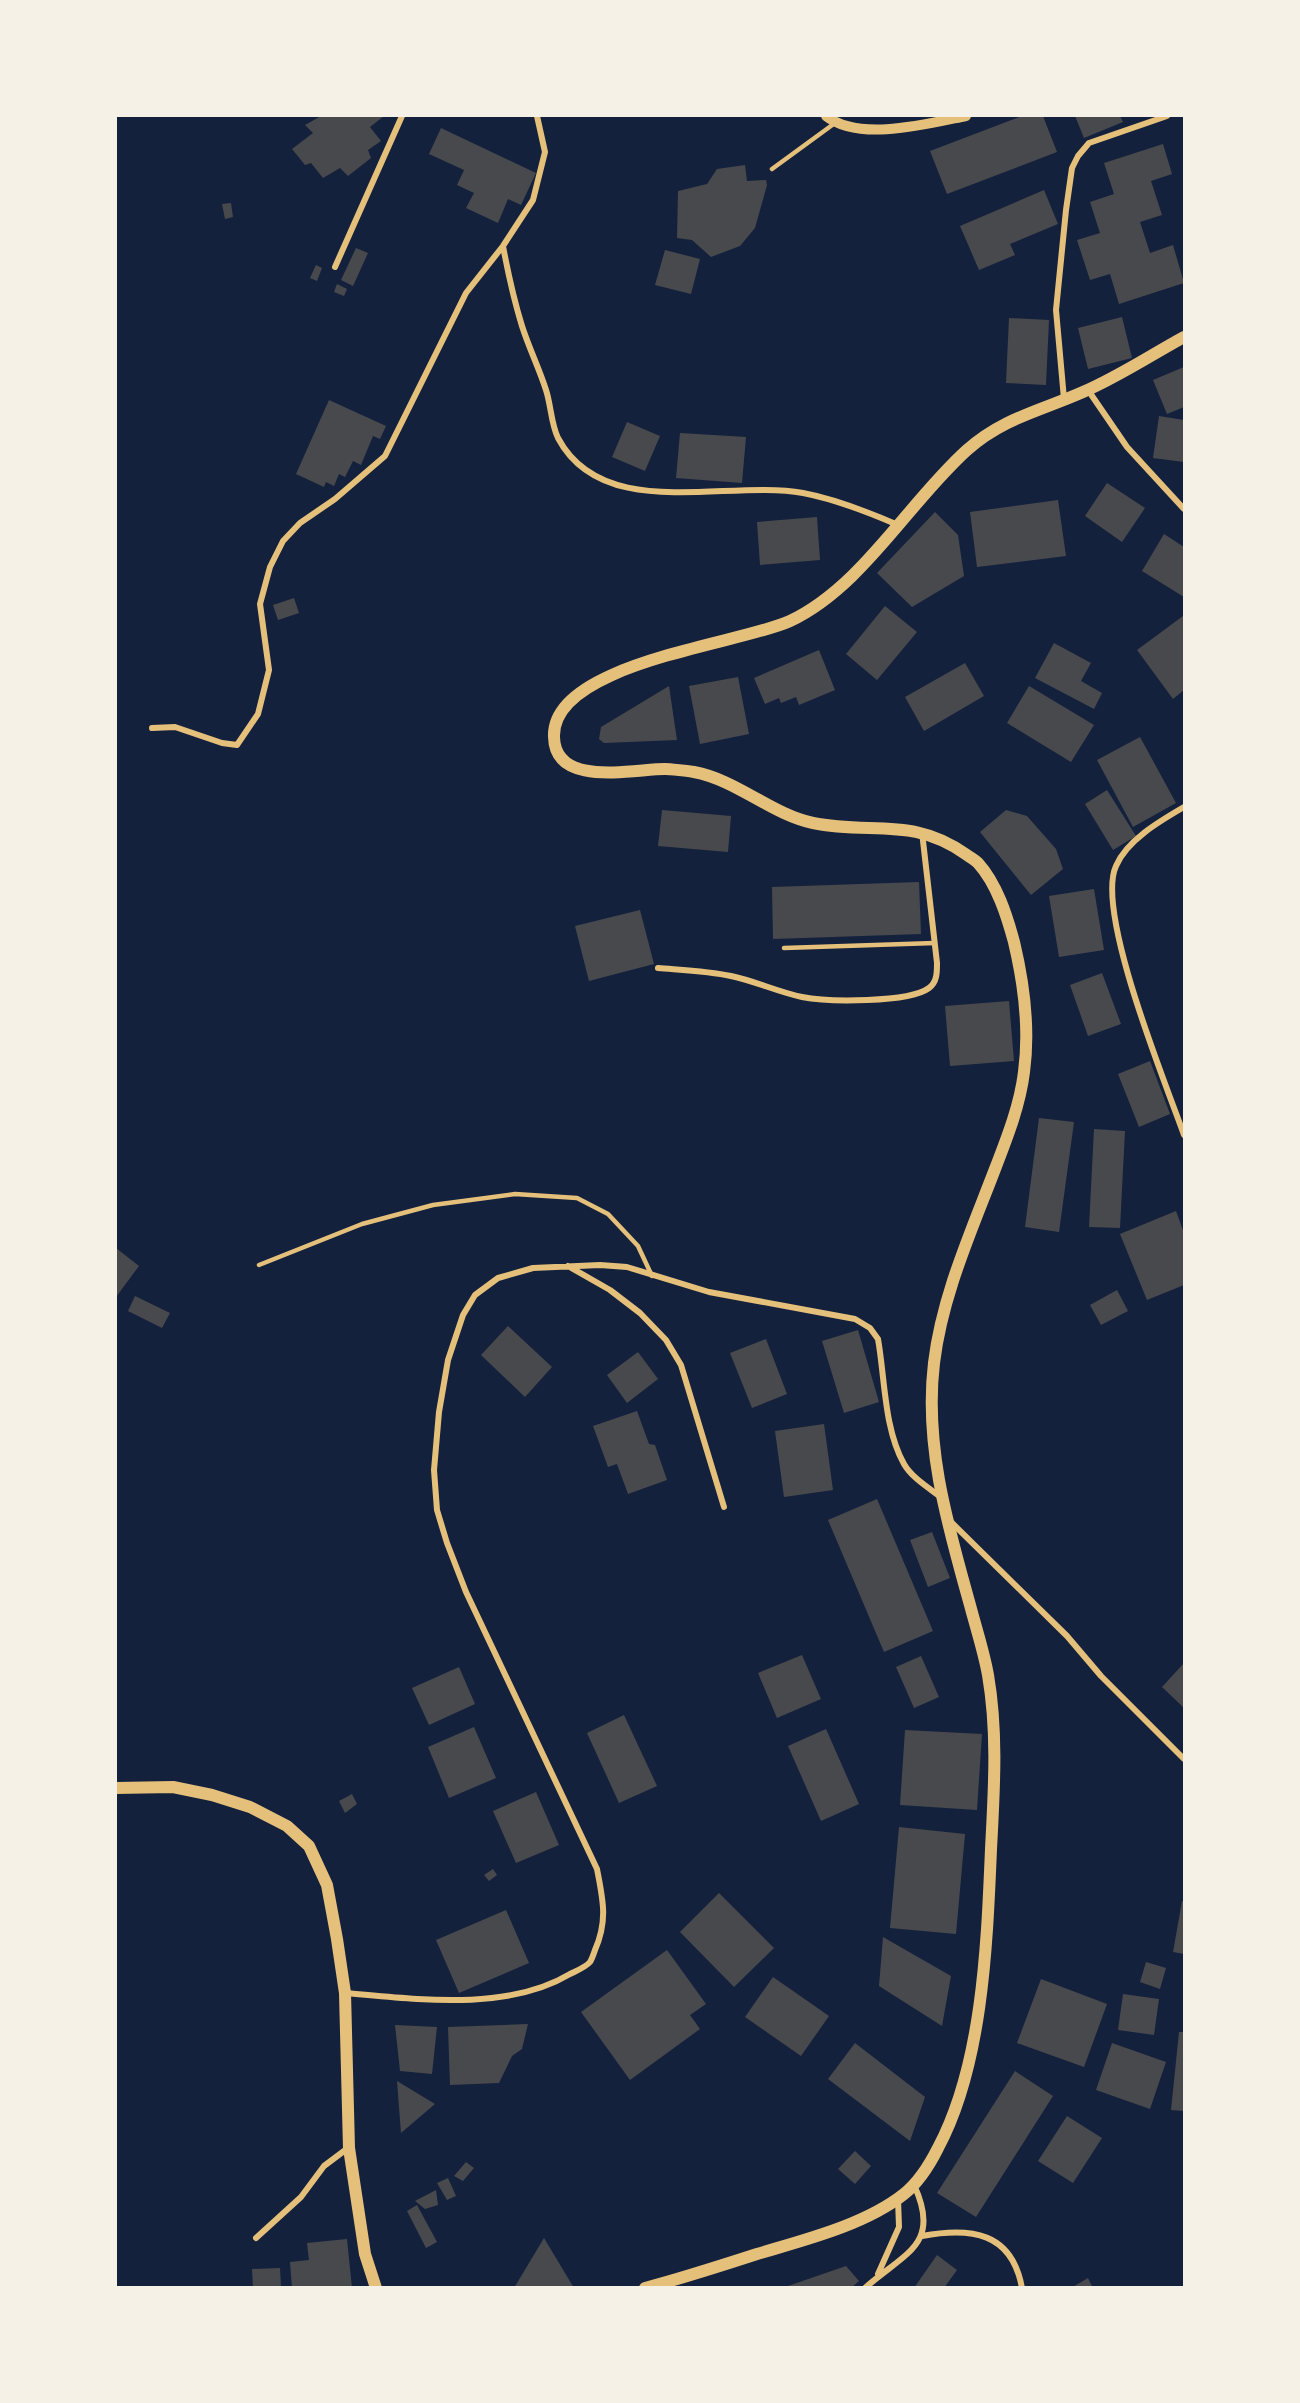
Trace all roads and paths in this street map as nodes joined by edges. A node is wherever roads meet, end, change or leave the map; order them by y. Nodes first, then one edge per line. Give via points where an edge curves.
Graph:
1 (402, 116) edge
2 (537, 116) edge
3 (826, 116) edge
4 (966, 116) edge
5 (1167, 116) edge
6 (835, 123) junction
7 (772, 169) dead end
8 (503, 246) junction
9 (335, 267) dead end
10 (1185, 337) edge
11 (1088, 390) junction
12 (1064, 399) junction
13 (1185, 509) edge
14 (898, 525) junction
15 (152, 728) dead end
16 (1185, 807) edge
17 (922, 831) junction
18 (935, 943) junction
19 (784, 948) dead end
20 (658, 968) dead end
21 (1185, 1135) edge
22 (260, 1265) dead end
23 (568, 1265) junction
24 (652, 1276) junction
25 (942, 1499) junction
26 (724, 1507) dead end
27 (946, 1516) junction
28 (1185, 1759) edge
29 (116, 1788) edge
30 (345, 1993) junction
31 (348, 2148) junction
32 (914, 2185) junction
33 (898, 2199) junction
34 (922, 2236) junction
35 (256, 2238) dead end
36 (876, 2278) junction
37 (376, 2288) edge
38 (645, 2288) edge
39 (865, 2288) edge
40 (1022, 2288) edge

1 - 9 street
2 - 8 street via 545,152 533,200
3 - 6 street
4 - 6 street via 893,128 868,129
5 - 12 street via 1089,143 1072,168 1056,310
6 - 7 lane
8 - 14 street via 522,326 546,390 558,437 582,467 625,488 803,493
8 - 15 street via 466,293 385,456 300,523 284,541 270,567 260,604 269,670 258,714 237,745 176,727
10 - 11 main road
11 - 12 main road
11 - 13 street via 1127,447
12 - 14 main road via 998,427 969,448
14 - 17 main road via 861,568 796,619 759,633 657,656 619,671 575,697 557,719 554,737 558,756 591,773 668,769 701,773 808,822
16 - 21 street via 1126,849 1110,885 1113,917 1140,1012
17 - 18 street
17 - 25 main road via 946,841 978,863 1005,908 1021,972 1026,1021 1024,1075 1010,1131 946,1301 934,1361 930,1426
18 - 19 lane
18 - 20 street via 936,979 930,987 917,994 893,998 802,997 730,976
22 - 24 lane via 362,1224 433,1205 515,1194 577,1198 608,1214 638,1246
23 - 24 street via 627,1267
23 - 26 street via 640,1313 666,1341 681,1365
23 - 30 street via 533,1268 498,1278 475,1295 463,1315 448,1360 434,1470 437,1510 466,1592 597,1869 603,1933 590,1963 559,1981 521,1993 424,2000
24 - 25 street via 708,1292 855,1319 870,1328 878,1339 893,1437 904,1465
25 - 27 main road
27 - 28 street
27 - 32 main road via 988,1675 995,1765 988,1917 968,2071 935,2154
29 - 30 main road via 173,1787 212,1795 250,1807 287,1826 309,1846 327,1885
30 - 31 main road
31 - 35 street via 324,2166 301,2197
31 - 37 main road via 364,2254
32 - 33 main road
32 - 34 street via 923,2205
33 - 36 street via 899,2227
33 - 38 main road via 815,2237
34 - 36 street via 910,2252
34 - 40 street via 964,2232 986,2237 1006,2249 1017,2265
36 - 39 street

